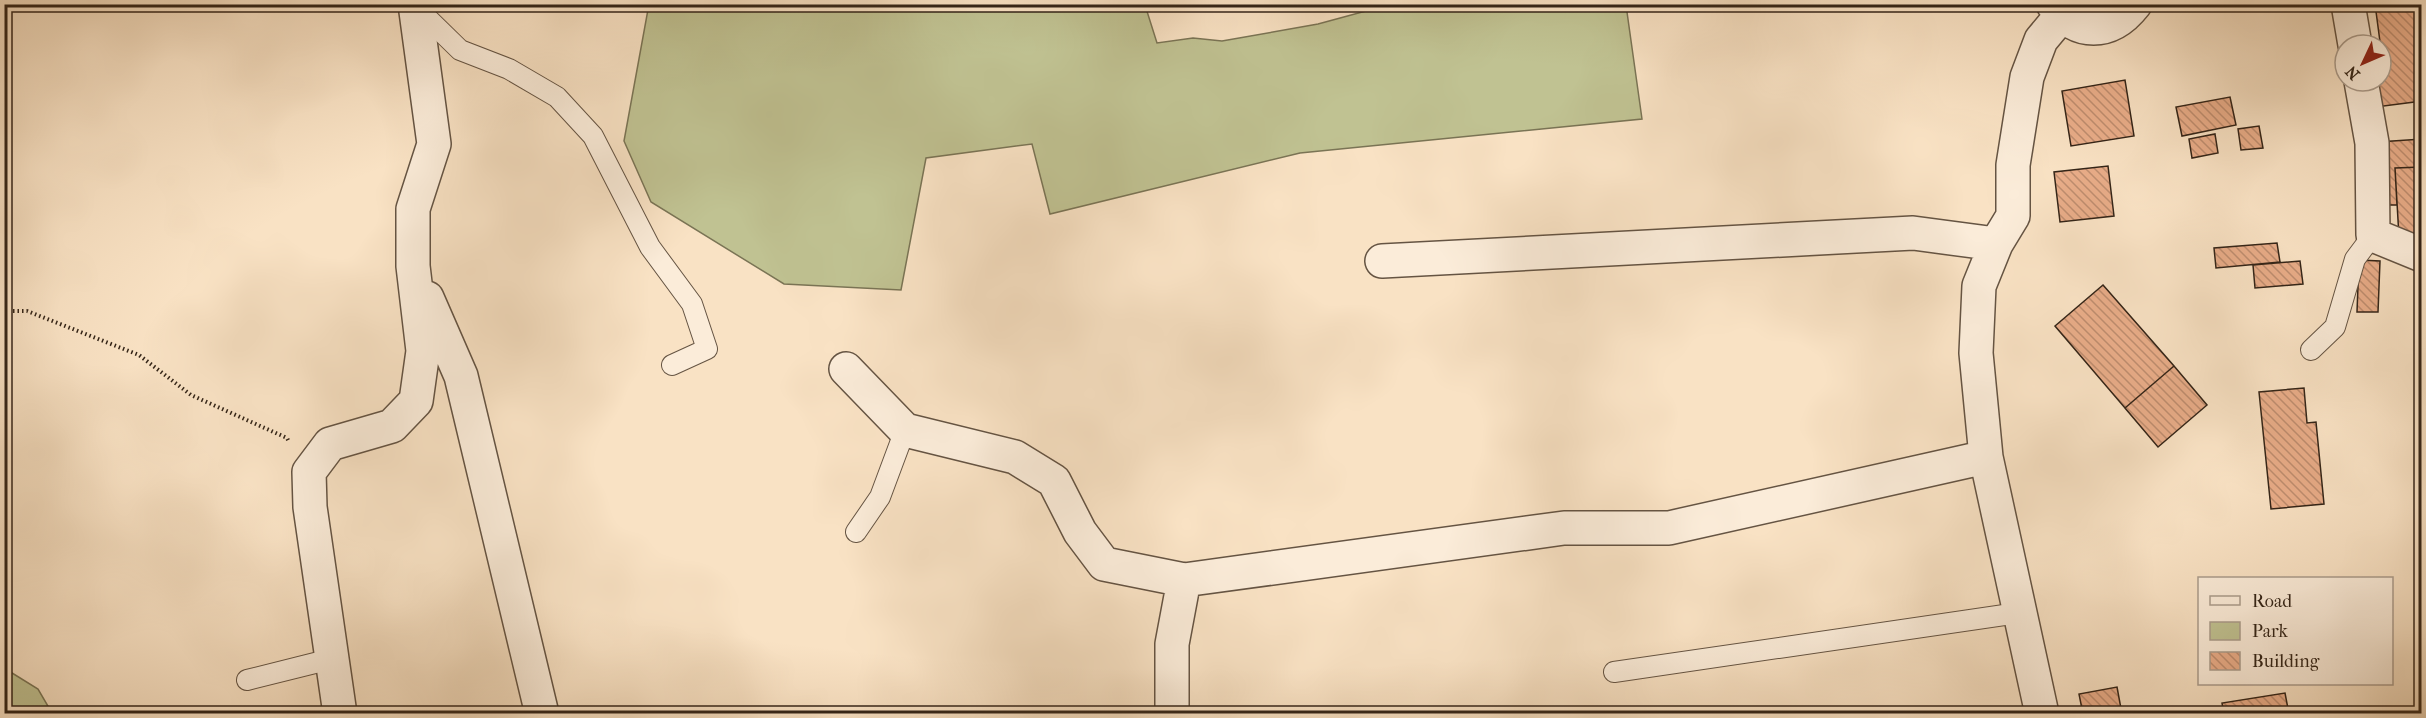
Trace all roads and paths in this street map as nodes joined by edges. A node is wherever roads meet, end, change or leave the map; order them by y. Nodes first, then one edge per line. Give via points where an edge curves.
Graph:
1 (2348, 4) edge
2 (416, 6) edge
3 (2135, 8) edge
4 (2057, 10) edge
5 (2353, 33) edge
6 (2363, 93) edge
7 (2373, 235) junction
8 (1996, 244) junction
9 (2421, 255) edge
10 (1382, 261) dead end
11 (413, 266) junction
12 (4, 311) edge
13 (2311, 350) dead end
14 (672, 365) dead end
15 (846, 369) dead end
16 (905, 430) junction
17 (1986, 457) junction
18 (309, 472) junction
19 (856, 532) dead end
20 (1184, 580) junction
21 (2018, 613) junction
22 (331, 659) junction
23 (1614, 672) dead end
24 (248, 680) dead end
25 (340, 714) edge
26 (542, 714) edge
27 (1172, 714) edge
28 (2042, 714) edge

1 - 5 street
2 - 11 street via 434,144 413,209
2 - 14 lane via 460,50 509,69 557,97 593,136 650,247 692,304 707,349
3 - 4 street via 2113,24 2086,28
4 - 8 street via 2027,77 2013,165 2013,216
6 - 7 street via 2372,143
7 - 9 street
7 - 13 lane via 2355,259 2335,327
8 - 10 street via 1913,233
8 - 17 street via 1979,286 1976,353
11 - 18 street via 423,351 416,401 392,426 330,444
11 - 26 street via 461,376
12 - 18 path via 27,311 139,355 191,395 287,438
15 - 16 street
16 - 19 lane via 880,497
16 - 20 street via 1015,457 1054,481 1080,532 1104,564
17 - 20 street via 1669,528 1564,528
17 - 21 street
18 - 22 street via 310,507
20 - 27 street via 1172,645
21 - 23 lane
21 - 28 street
22 - 24 lane
22 - 25 street

